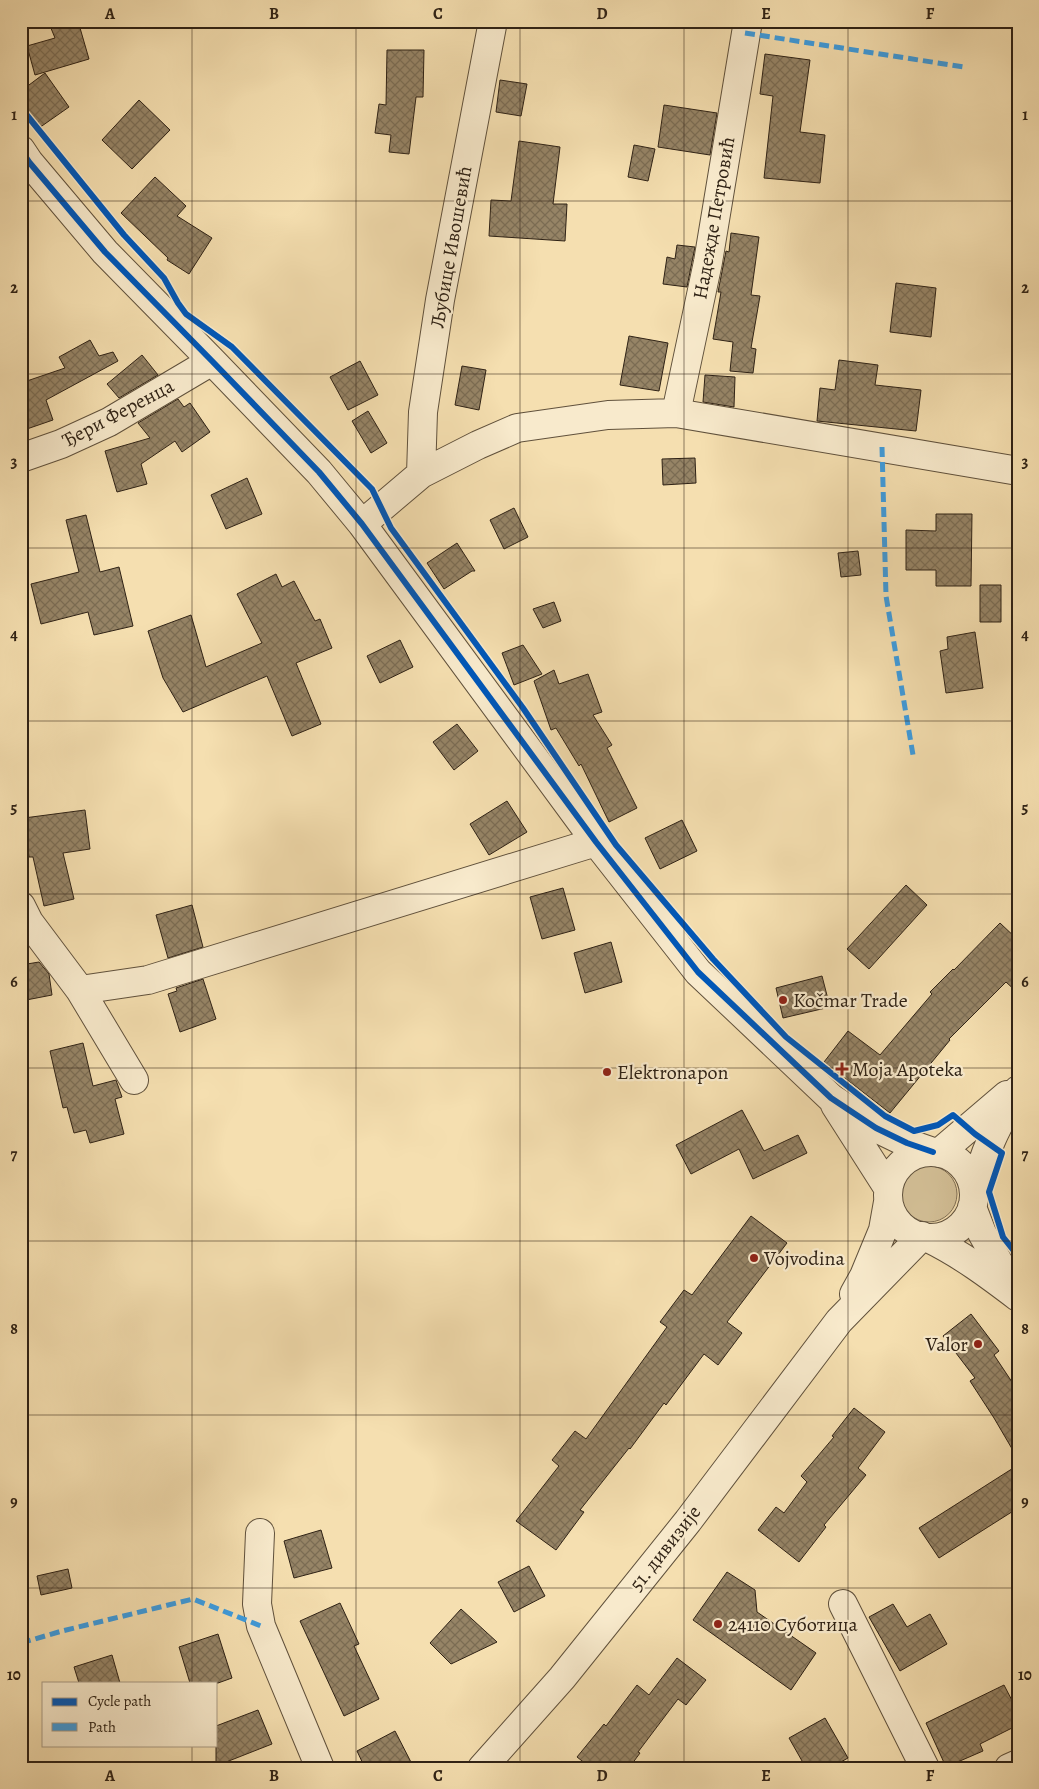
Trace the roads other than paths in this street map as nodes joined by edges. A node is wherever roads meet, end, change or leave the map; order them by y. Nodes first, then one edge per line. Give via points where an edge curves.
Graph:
1 (493, 21) edge
2 (748, 21) edge
3 (21, 150) edge
4 (212, 361) junction
5 (676, 413) junction
6 (21, 458) edge
7 (1018, 471) edge
8 (421, 474) junction
9 (362, 524) junction
10 (596, 842) junction
11 (24, 918) edge
12 (80, 990) junction
13 (134, 1080) dead end
14 (1018, 1086) edge
15 (1018, 1090) edge
16 (830, 1098) junction
17 (936, 1152) junction
18 (888, 1195) junction
19 (973, 1200) junction
20 (925, 1237) junction
21 (1018, 1296) edge
22 (839, 1321) junction
23 (260, 1533) dead end
24 (843, 1604) dead end
25 (1018, 1764) edge
26 (320, 1768) edge
27 (482, 1768) edge
28 (924, 1768) edge
29 (1009, 1768) edge

1 - 8 street, Љубице Ивошевић via 439,309 423,412
2 - 5 street, Надежде Петровић via 708,262
3 - 4 street via 105,252
4 - 6 street, Ђери Ференца via 110,422
4 - 9 street via 319,472
5 - 7 street
5 - 8 street via 608,415 517,428
8 - 9 street
9 - 10 street
10 - 12 street via 148,980
10 - 16 street via 698,972
11 - 12 street
12 - 13 street
14 - 17 street
15 - 19 street via 988,1143
16 - 17 street via 876,1128
16 - 18 street
17 - 18 street via 920,1153 899,1166 892,1176
17 - 19 street via 956,1160 965,1168 971,1179
18 - 20 street via 893,1216 902,1227
18 - 22 street, 51. дивизије via 883,1230 864,1276
19 - 20 street via 965,1220 955,1230 942,1236
19 - 21 street via 985,1240
20 - 21 street via 951,1249
20 - 22 street, 51. дивизије
22 - 27 street, 51. дивизије via 688,1521 574,1663
23 - 26 street via 257,1604 262,1626
24 - 28 street
25 - 29 street

